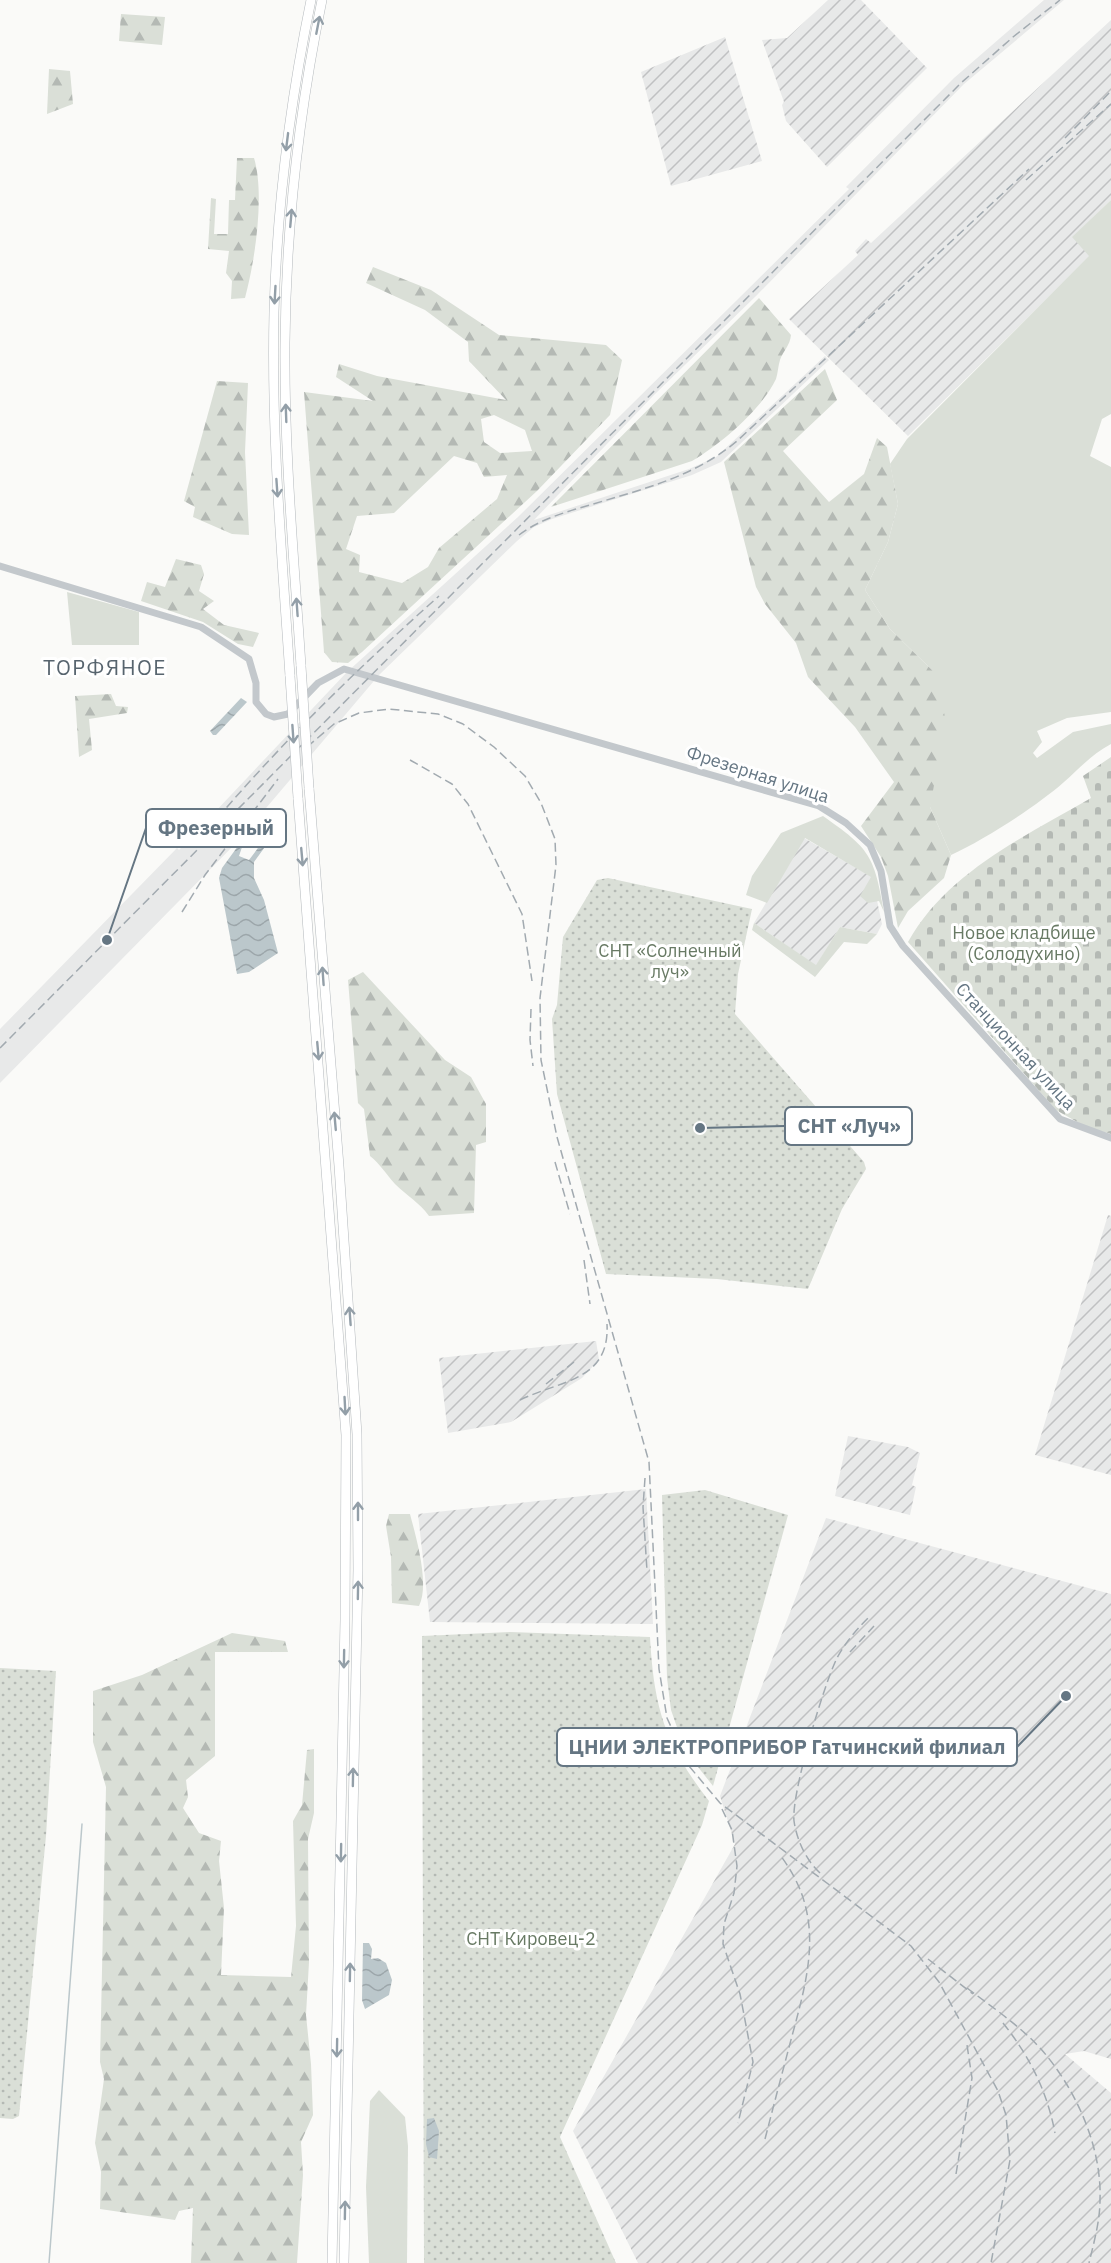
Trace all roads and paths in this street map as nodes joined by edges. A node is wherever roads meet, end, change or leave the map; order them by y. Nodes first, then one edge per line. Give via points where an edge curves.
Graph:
1 (311, 0) edge
2 (322, 0) edge
3 (0, 566) edge
4 (890, 926) joint
5 (1111, 1138) edge
6 (332, 2263) edge
7 (344, 2263) edge

1 -> 6 highway, bridge via 288,138 274,310 276,462 346,1435
7 -> 2 highway, bridge via 358,1569 357,1434 301,666 288,461 285,311 298,149
3 - 4 street, Фрезерная улица via 201,627 249,659 256,683 256,702 274,717 288,714 318,683 344,669 819,806 870,845 877,857
4 - 5 street, Станционная улица via 1060,1119

